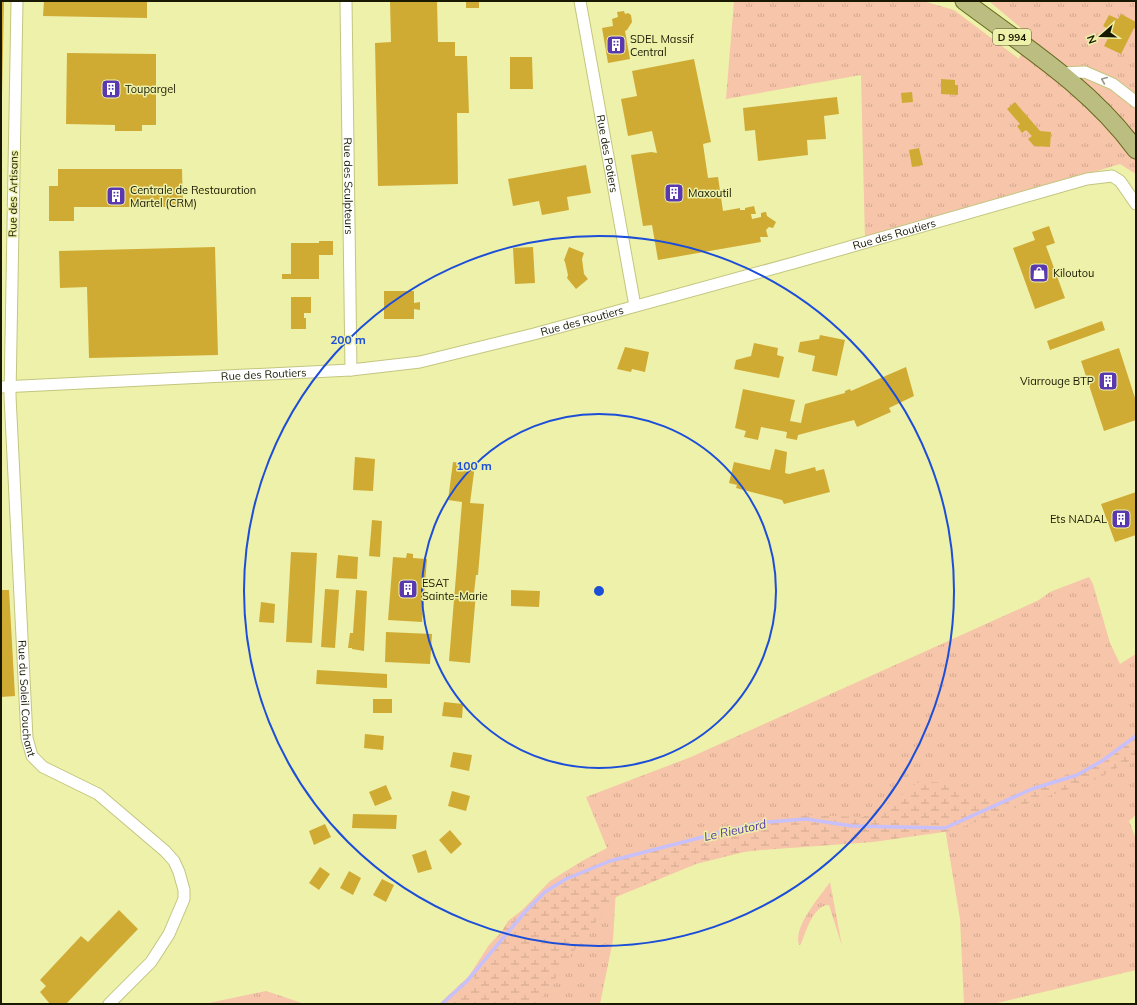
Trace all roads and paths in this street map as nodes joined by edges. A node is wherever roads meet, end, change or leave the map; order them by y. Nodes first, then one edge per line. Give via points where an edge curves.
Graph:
1 (17, 1) edge
2 (346, 1) edge
3 (580, 1) edge
4 (964, 1) edge
5 (1060, 73) junction
6 (1136, 102) edge
7 (1136, 150) edge
8 (1136, 204) edge
9 (635, 306) junction
10 (351, 370) junction
11 (5, 387) edge
12 (109, 1004) edge

1 - 11 street, Rue des Artisans
2 - 10 street, Rue des Sculpteurs
3 - 9 street, Rue des Potiers
4 - 5 main road, D 994
6 -> 5 street via 1113,84 1085,72
5 - 7 main road, D 994 via 1098,105
8 - 9 street, Rue des Routiers via 1120,181 1112,176 1087,179
9 - 10 street, Rue des Routiers via 420,362
10 - 11 street, Rue des Routiers
11 - 12 street, Rue du Soleil Couchant via 27,738 32,756 43,767 98,794 165,851 174,861 184,890 184,899 169,934 152,962

